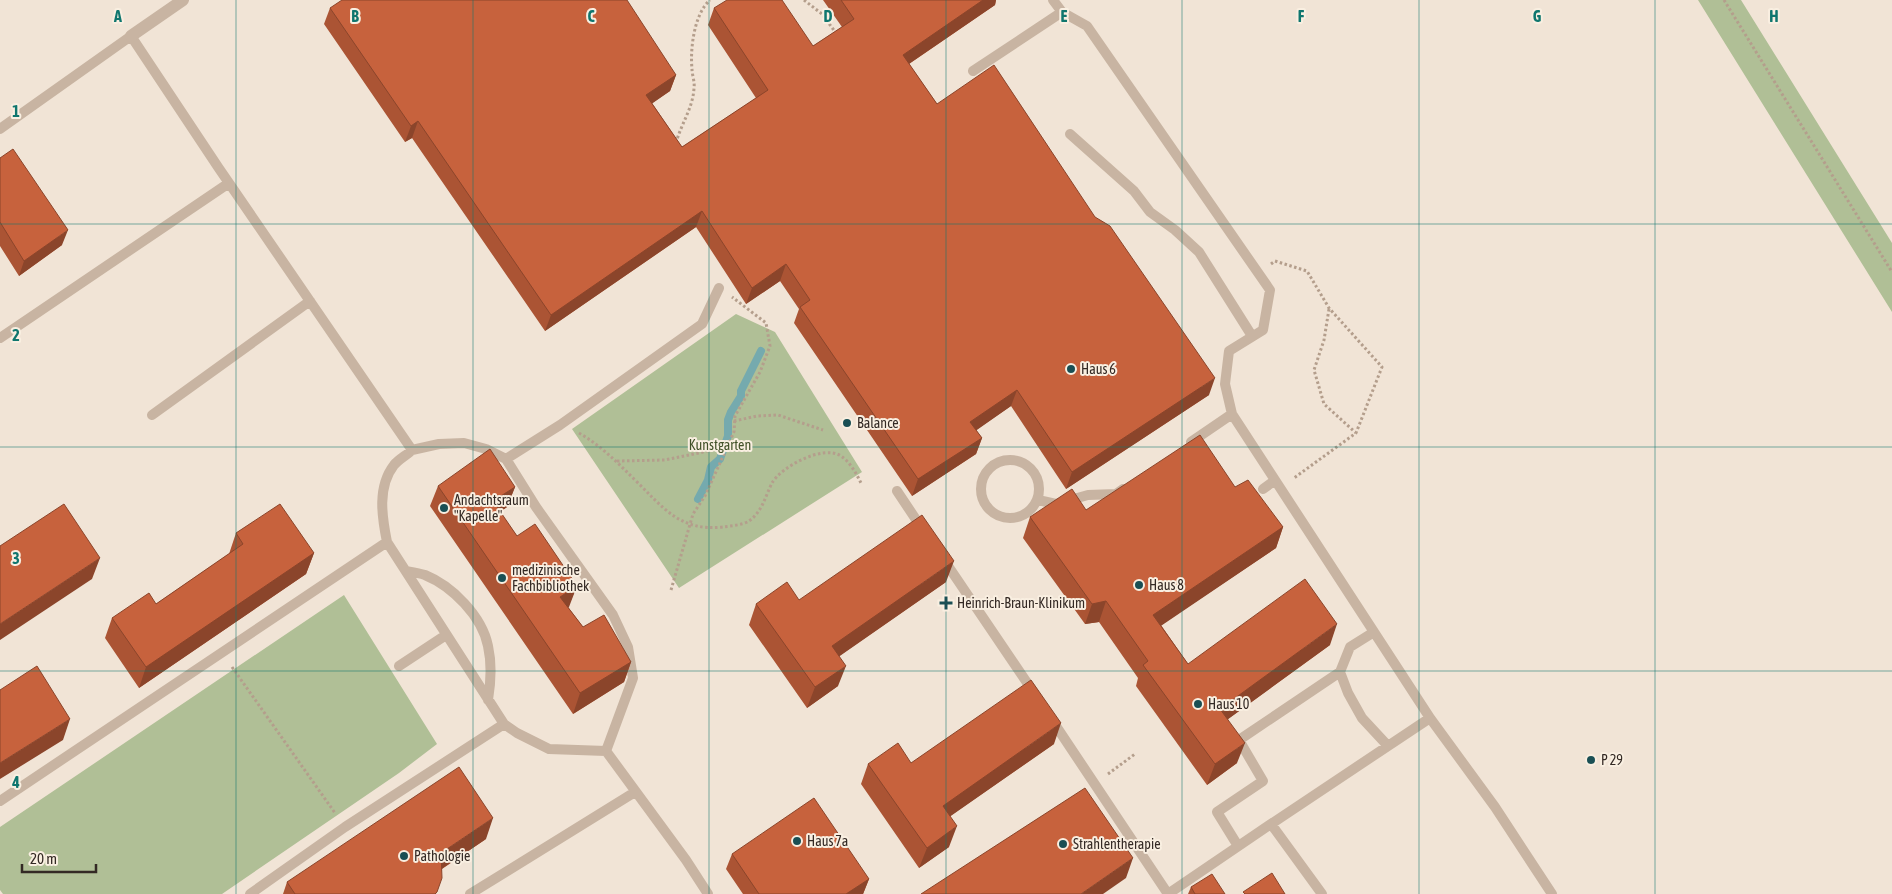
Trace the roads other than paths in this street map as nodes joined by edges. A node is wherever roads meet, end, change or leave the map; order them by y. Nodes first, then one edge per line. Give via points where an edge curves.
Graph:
1 (183, 0) edge
2 (1053, 0) edge
3 (1062, 12) junction
4 (131, 36) junction
5 (973, 71) dead end
6 (0, 129) edge
7 (1070, 134) dead end
8 (229, 183) junction
9 (719, 288) road end
10 (310, 301) junction
11 (1252, 336) junction
12 (0, 338) edge
13 (1232, 414) junction
14 (152, 415) dead end
15 (1186, 446) edge
16 (412, 450) junction
17 (506, 459) junction
18 (1132, 483) edge
19 (1277, 485) junction
20 (1263, 489) dead end
21 (897, 491) dead end
22 (1038, 500) junction
23 (386, 542) junction
24 (406, 571) junction
25 (1374, 632) junction
26 (446, 635) junction
27 (399, 666) dead end
28 (1340, 672) junction
29 (488, 700) junction
30 (1430, 718) junction
31 (504, 724) junction
32 (1388, 746) junction
33 (606, 751) junction
34 (635, 792) junction
35 (0, 801) edge
36 (1271, 824) junction
37 (1238, 846) junction
38 (250, 894) edge
39 (470, 894) edge
40 (708, 894) edge
41 (1168, 894) edge
42 (1322, 894) edge
43 (1552, 894) edge

1 - 4 street
2 - 3 lane
3 - 5 lane
3 - 11 lane via 1087,26 1270,290 1263,330
4 - 6 lane
4 - 8 lane
7 - 11 lane via 1134,191 1150,212 1199,252
8 - 10 lane
8 - 12 lane
9 - 17 lane via 702,324
10 - 14 lane
10 - 16 lane
11 - 13 lane via 1230,351 1225,384
13 - 15 lane
13 - 19 lane
16 - 17 lane via 464,443
16 - 23 lane via 394,465 384,484 382,513
17 - 33 lane via 613,615 628,647 633,678
18 - 22 lane via 1116,494 1088,495 1056,504
19 - 20 lane
19 - 25 lane
21 - 41 lane
22 - 22 lane via 1039,480 1028,465 1009,459 1000,461 991,466 981,482 983,501 997,515 1006,518 1025,514
23 - 24 lane
23 - 35 lane
24 - 26 lane
24 - 29 lane via 424,574 465,603 488,644 492,676
25 - 28 lane via 1350,647
25 - 30 lane
26 - 27 lane
26 - 29 lane
28 - 32 lane via 1362,718
28 - 37 lane via 1239,740 1263,781 1217,812
29 - 31 lane
30 - 32 lane
30 - 43 lane via 1495,807
31 - 33 lane via 549,749
31 - 38 lane via 345,827
32 - 36 lane
33 - 34 lane
34 - 39 lane
34 - 40 lane
36 - 37 lane
36 - 42 lane
37 - 41 lane

